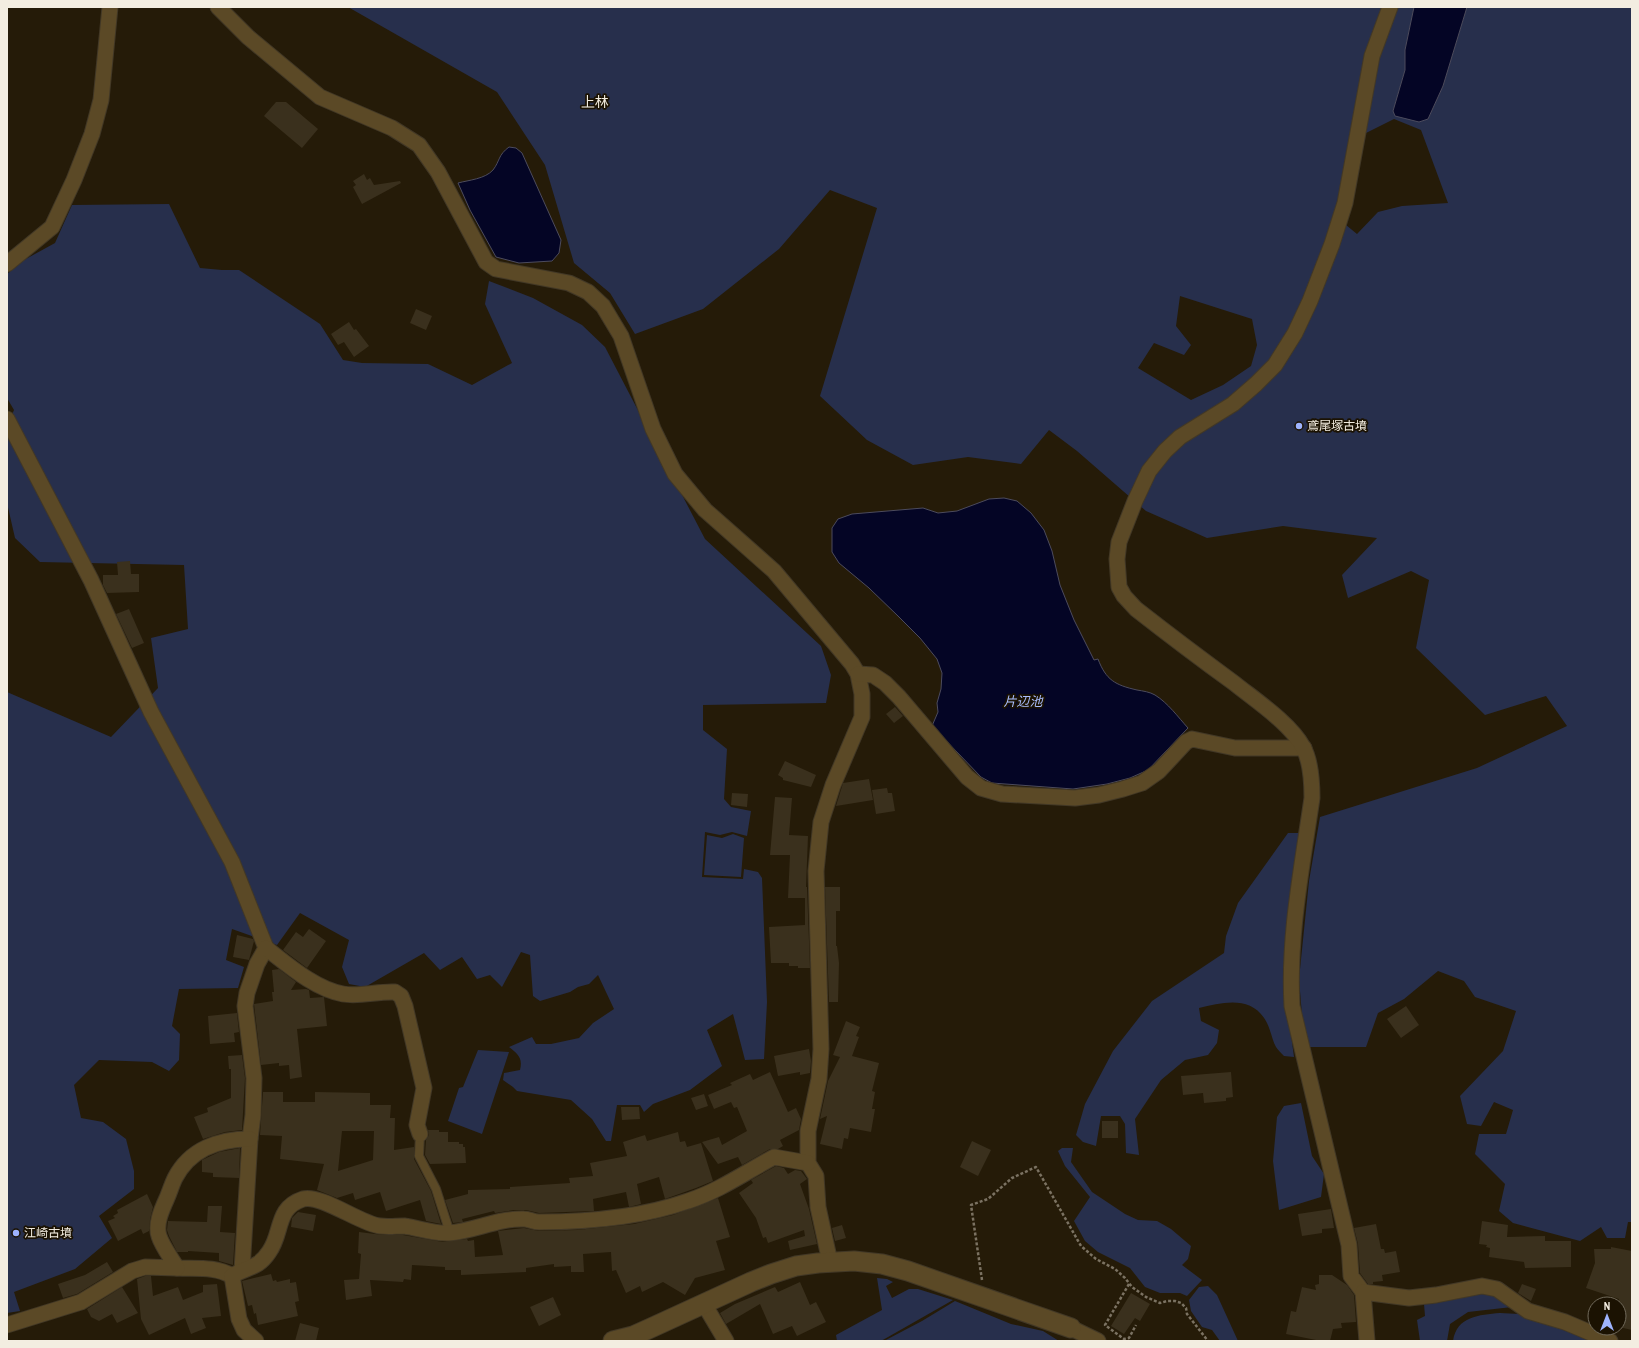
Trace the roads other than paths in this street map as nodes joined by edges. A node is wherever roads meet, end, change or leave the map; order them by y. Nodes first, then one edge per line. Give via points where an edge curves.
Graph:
1 (110, 7) edge
2 (218, 7) edge
3 (1390, 7) edge
4 (7, 264) edge
5 (7, 419) edge
6 (858, 674) junction
7 (1304, 748) junction
8 (266, 948) junction
9 (420, 1134) joint
10 (250, 1139) junction
11 (808, 1163) junction
12 (450, 1233) junction
13 (830, 1262) junction
14 (177, 1268) junction
15 (237, 1273) junction
16 (1363, 1292) junction
17 (704, 1304) junction
18 (7, 1325) edge
19 (1071, 1328) joint
20 (244, 1336) edge
21 (256, 1341) edge
22 (613, 1341) edge
23 (726, 1341) edge
24 (1098, 1341) edge
25 (1367, 1341) edge
26 (1610, 1341) edge

1 - 4 street via 101,100 92,134 74,180 52,227
2 - 6 street via 248,38 320,97 392,128 418,145 438,172 486,262 496,269 569,283 588,292 602,306 621,336 654,429 675,474 705,510 774,571
3 - 7 street via 1372,56 1345,203 1332,244 1296,333 1275,365 1256,384 1233,404 1180,437 1165,451 1149,471 1117,550 1119,587 1136,609 1262,705 1296,736
5 - 8 street via 91,580 151,712 232,862
6 - 7 street via 873,675 885,683 967,777 981,788 1002,794 1075,798 1123,789 1142,783 1159,771 1186,742 1192,739 1235,748
6 - 11 street via 862,694 862,717 833,785 820,829 816,871 820,1079 808,1131
7 - 16 street via 1311,778 1312,798 1294,932 1292,1006 1349,1245 1351,1276
8 - 9 street via 311,982 341,994 395,992 401,996 424,1088 417,1126
8 - 10 street via 257,964 244,1006 254,1078
9 - 12 lane via 419,1156 436,1189
10 - 14 street via 214,1143 195,1154 175,1177 162,1209 159,1236
10 - 15 street
11 - 12 street via 774,1157 715,1190 688,1201 612,1219 537,1222 525,1219 497,1222
11 - 13 street via 816,1176 818,1207
12 - 15 street via 405,1226 379,1226 320,1202 305,1199 291,1204 284,1213 270,1251 260,1262 253,1268
13 - 17 street via 796,1266
13 - 19 street via 868,1262 908,1271
14 - 15 street via 214,1269
14 - 18 street via 145,1267 132,1271 81,1302
15 - 20 street via 239,1319
16 - 25 street
16 - 26 street via 1409,1298 1482,1286 1497,1289 1528,1311 1565,1322
17 - 22 street via 633,1336
17 - 23 street
19 - 24 street
20 - 21 street

